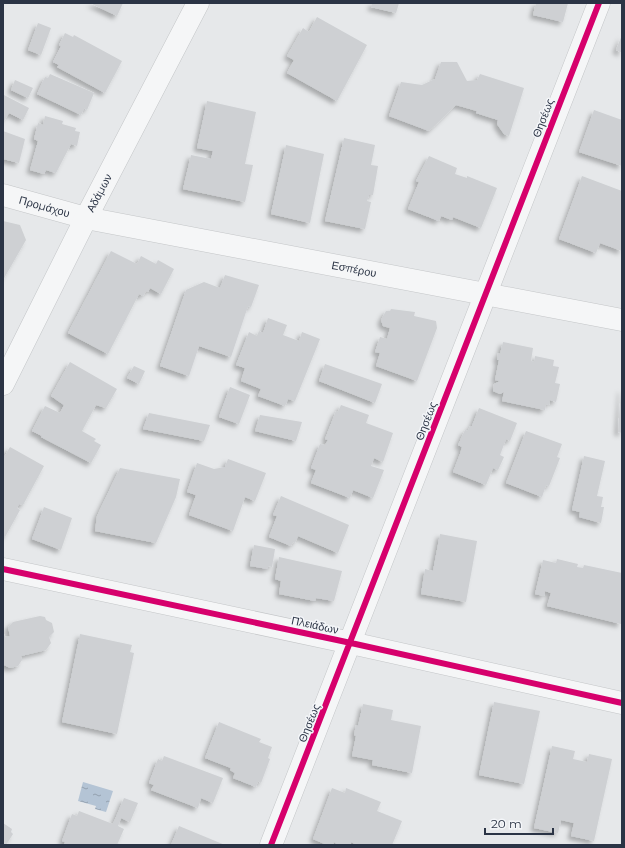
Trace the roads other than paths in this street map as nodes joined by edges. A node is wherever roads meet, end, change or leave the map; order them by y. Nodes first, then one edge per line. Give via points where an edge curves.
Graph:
1 (198, 3) edge
2 (599, 3) edge
3 (3, 195) edge
4 (86, 218) junction
5 (486, 293) junction
6 (622, 320) edge
7 (3, 384) edge
8 (3, 570) edge
9 (352, 643) junction
10 (622, 703) edge
11 (271, 845) edge

1 - 4 street, Αδάμων
2 - 5 street, Θησέως
3 - 4 street, Προμάχου
4 - 5 street, Εσπέρου
4 - 7 street, Αδάμων
5 - 6 street, Εσπέρου
5 - 9 street, Θησέως
8 - 9 street, Πλειάδων
9 - 10 street, Πλειάδων
9 - 11 street, Θησέως

